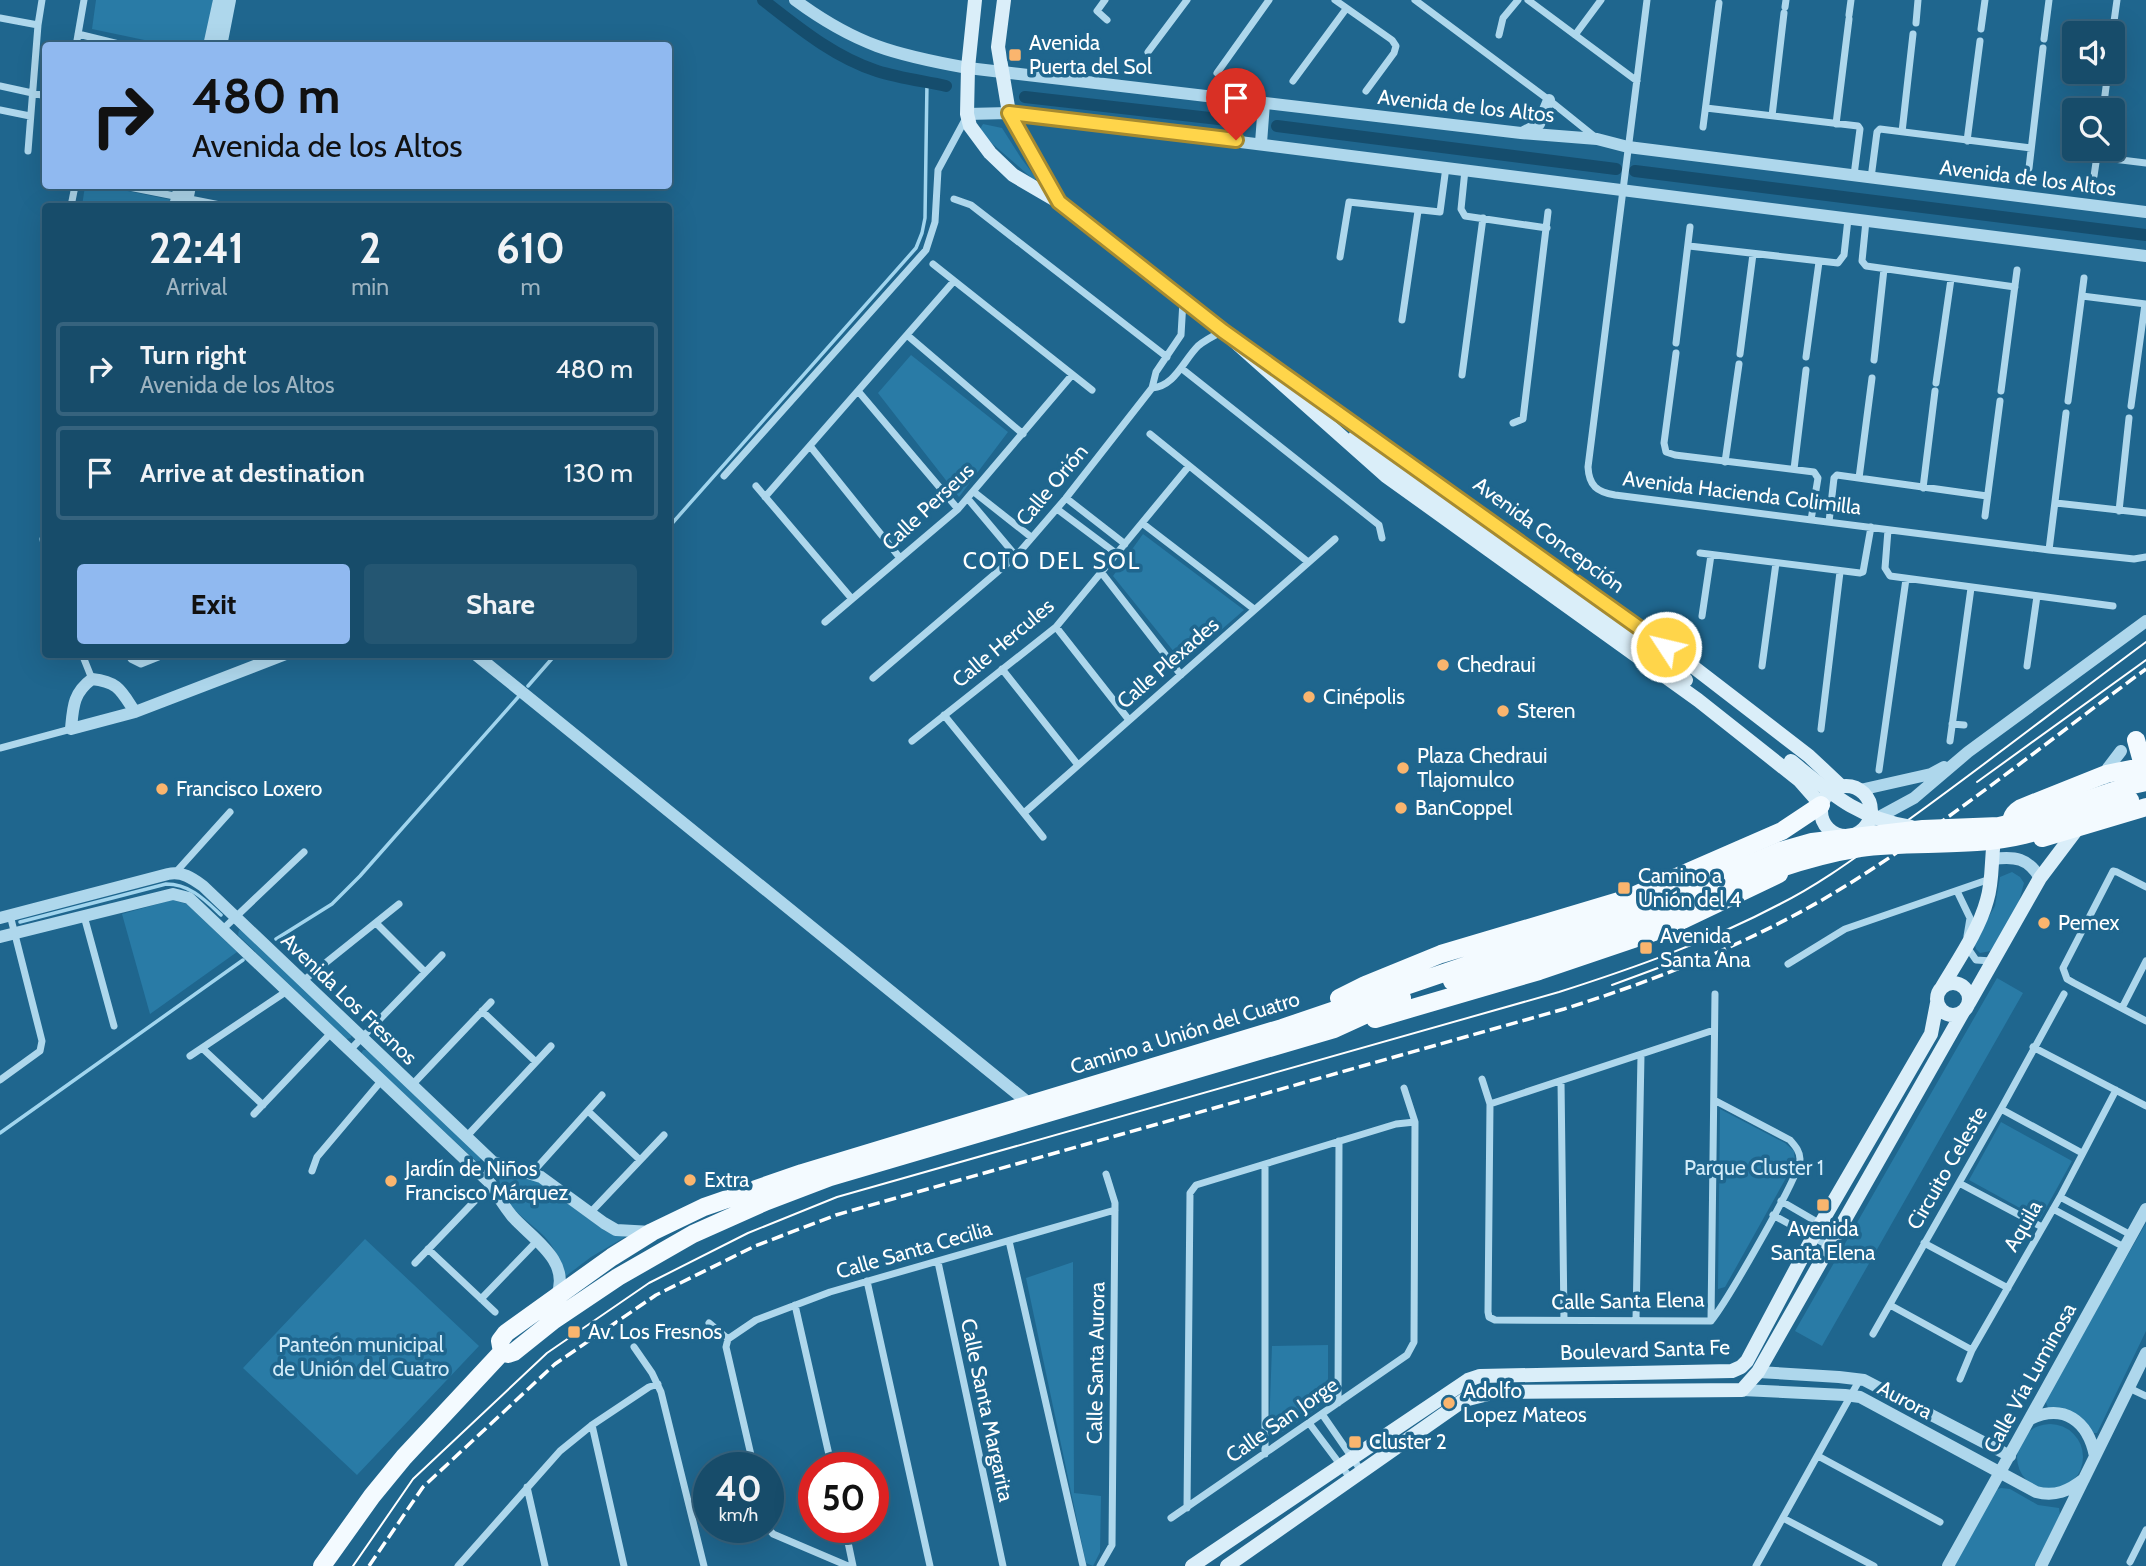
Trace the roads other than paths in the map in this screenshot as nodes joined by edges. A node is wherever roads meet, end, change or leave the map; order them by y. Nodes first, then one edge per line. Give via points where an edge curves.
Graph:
1 (42, 0) edge
2 (84, 0) edge
3 (219, 0) edge
4 (230, 0) edge
5 (795, 0) edge
6 (975, 0) edge
7 (1004, 0) edge
8 (1105, 0) edge
9 (1187, 0) edge
10 (1269, 0) edge
11 (1335, 0) edge
12 (1415, 0) edge
13 (1518, 0) edge
14 (1528, 0) edge
15 (1601, 0) edge
16 (1647, 0) edge
17 (1852, 0) edge
18 (1918, 0) edge
19 (1985, 0) edge
20 (2049, 0) edge
21 (2117, 0) edge
22 (1719, 3) dead end
23 (1785, 7) edge
24 (1346, 9) junction
25 (0, 18) edge
26 (1107, 20) dead end
27 (2114, 21) edge
28 (1916, 23) dead end
29 (38, 25) junction
30 (1981, 29) dead end
31 (78, 34) junction
32 (1913, 34) dead end
33 (1499, 35) dead end
34 (1575, 35) junction
35 (1980, 41) dead end
36 (77, 42) edge
37 (111, 42) edge
38 (210, 42) edge
39 (222, 42) edge
40 (1148, 51) dead end
41 (968, 68) junction
42 (1001, 72) junction
43 (1217, 73) dead end
44 (1293, 81) dead end
45 (1636, 81) junction
46 (0, 86) edge
47 (1366, 91) dead end
48 (33, 93) junction
49 (42, 95) edge
50 (1549, 100) junction
51 (1264, 103) junction
52 (1706, 108) junction
53 (0, 110) edge
54 (1009, 113) junction
55 (967, 114) junction
56 (30, 116) junction
57 (1772, 116) junction
58 (1836, 124) junction
59 (1703, 127) dead end
60 (1902, 132) junction
61 (1521, 133) junction
62 (1597, 139) junction
63 (1967, 141) junction
64 (1261, 143) junction
65 (1628, 147) junction
66 (2031, 149) junction
67 (27, 151) dead end
68 (2125, 159) edge
69 (2096, 161) edge
70 (2146, 163) edge
71 (1446, 167) junction
72 (2029, 168) dead end
73 (1465, 170) junction
74 (1854, 175) junction
75 (2094, 176) dead end
76 (1871, 177) junction
77 (1623, 188) junction
78 (140, 189) edge
79 (183, 197) edge
80 (954, 199) dead end
81 (1059, 202) junction
82 (211, 203) edge
83 (1418, 211) junction
84 (1548, 212) dead end
85 (2146, 212) edge
86 (1483, 218) junction
87 (1848, 219) junction
88 (1866, 221) junction
89 (1690, 227) dead end
90 (1546, 228) junction
91 (1689, 246) junction
92 (1753, 254) junction
93 (2146, 256) edge
94 (1340, 257) dead end
95 (1819, 262) junction
96 (933, 264) dead end
97 (1884, 269) junction
98 (2017, 270) dead end
99 (2084, 278) dead end
100 (1951, 279) junction
101 (954, 281) junction
102 (2015, 287) junction
103 (2082, 296) junction
104 (1183, 299) junction
105 (2146, 304) edge
106 (1402, 320) dead end
107 (1223, 331) junction
108 (907, 335) junction
109 (1676, 343) dead end
110 (1676, 353) dead end
111 (1740, 354) dead end
112 (1167, 357) junction
113 (1807, 357) dead end
114 (1874, 360) dead end
115 (1739, 364) dead end
116 (1181, 368) junction
117 (1805, 370) dead end
118 (1072, 375) junction
119 (1462, 375) dead end
120 (1872, 378) dead end
121 (1279, 379) junction
122 (1152, 388) junction
123 (1092, 390) dead end
124 (858, 391) junction
125 (2001, 391) dead end
126 (2000, 401) dead end
127 (2068, 401) dead end
128 (2131, 405) dead end
129 (2066, 413) dead end
130 (2129, 418) dead end
131 (1513, 423) dead end
132 (1023, 434) junction
133 (1150, 434) dead end
134 (810, 446) junction
135 (1725, 462) junction
136 (1189, 466) junction
137 (1794, 469) junction
138 (724, 476) dead end
139 (1859, 478) junction
140 (756, 486) dead end
141 (1923, 488) junction
142 (974, 492) junction
143 (1987, 496) junction
144 (765, 497) junction
145 (1066, 498) junction
146 (968, 499) junction
147 (2056, 503) junction
148 (958, 509) junction
149 (1057, 509) junction
150 (2119, 511) junction
151 (2146, 513) edge
152 (1985, 516) dead end
153 (1811, 520) junction
154 (1829, 522) junction
155 (1142, 523) junction
156 (1871, 527) junction
157 (1888, 530) junction
158 (1031, 537) junction
159 (1382, 538) dead end
160 (1335, 539) dead end
161 (1125, 544) junction
162 (2049, 550) junction
163 (1700, 553) dead end
164 (1116, 554) junction
165 (1711, 555) junction
166 (1016, 556) junction
167 (2146, 557) edge
168 (900, 558) junction
169 (1308, 562) junction
170 (1776, 564) junction
171 (1101, 572) junction
172 (1840, 572) junction
173 (1906, 579) junction
174 (1971, 588) junction
175 (2036, 596) junction
176 (852, 599) junction
177 (2113, 606) dead end
178 (1254, 610) junction
179 (1702, 616) dead end
180 (2146, 621) edge
181 (825, 622) dead end
182 (1056, 627) junction
183 (84, 658) edge
184 (131, 658) edge
185 (156, 658) edge
186 (276, 658) edge
187 (480, 658) edge
188 (1762, 666) dead end
189 (2027, 666) dead end
190 (1002, 669) junction
191 (1181, 675) junction
192 (873, 678) dead end
193 (92, 679) junction
194 (135, 712) junction
195 (944, 715) junction
196 (1129, 720) junction
197 (1952, 724) junction
198 (1964, 725) dead end
199 (71, 729) junction
200 (1821, 729) dead end
201 (2141, 736) edge
202 (912, 741) dead end
203 (1950, 741) dead end
204 (0, 748) edge
205 (2121, 751) junction
206 (1968, 752) junction
207 (1078, 765) junction
208 (2146, 765) edge
209 (1880, 770) dead end
210 (2106, 774) junction
211 (2084, 782) junction
212 (2146, 782) edge
213 (1842, 786) junction
214 (1860, 790) junction
215 (2138, 797) edge
216 (1821, 805) junction
217 (230, 812) dead end
218 (1024, 813) junction
219 (2014, 813) junction
220 (1868, 823) junction
221 (1923, 829) junction
222 (2077, 830) junction
223 (1850, 836) junction
224 (1043, 837) dead end
225 (304, 852) dead end
226 (1993, 859) junction
227 (176, 872) junction
228 (1992, 878) junction
229 (2040, 878) junction
230 (2146, 887) edge
231 (1957, 891) junction
232 (1695, 894) junction
233 (400, 904) dead end
234 (85, 916) junction
235 (5, 917) edge
236 (234, 917) junction
237 (376, 923) junction
238 (223, 929) junction
239 (15, 933) junction
240 (0, 937) edge
241 (1966, 946) junction
242 (442, 955) dead end
243 (1992, 961) junction
244 (2146, 961) edge
245 (1788, 964) dead end
246 (425, 972) junction
247 (303, 981) junction
248 (1942, 987) junction
249 (288, 990) junction
250 (1715, 994) dead end
251 (2064, 994) dead end
252 (491, 1002) dead end
253 (1937, 1003) junction
254 (1966, 1008) junction
255 (2122, 1008) junction
256 (482, 1011) junction
257 (2146, 1021) edge
258 (114, 1026) dead end
259 (1282, 1028) junction
260 (1334, 1029) junction
261 (1714, 1030) junction
262 (332, 1032) junction
263 (362, 1038) junction
264 (551, 1046) dead end
265 (2034, 1047) junction
266 (202, 1048) junction
267 (350, 1050) junction
268 (1641, 1055) junction
269 (190, 1056) dead end
270 (536, 1062) junction
271 (1482, 1079) dead end
272 (0, 1080) edge
273 (382, 1080) junction
274 (1561, 1081) junction
275 (412, 1085) junction
276 (1404, 1088) dead end
277 (2116, 1090) junction
278 (602, 1095) dead end
279 (1714, 1100) junction
280 (1490, 1104) junction
281 (263, 1105) junction
282 (1031, 1105) junction
283 (2146, 1106) edge
284 (2001, 1109) junction
285 (588, 1111) junction
286 (254, 1114) dead end
287 (1415, 1122) junction
288 (663, 1135) dead end
289 (467, 1136) junction
290 (1339, 1141) junction
291 (2082, 1153) junction
292 (640, 1160) junction
293 (1265, 1164) junction
294 (502, 1166) junction
295 (312, 1171) dead end
296 (532, 1173) junction
297 (1106, 1174) dead end
298 (1959, 1183) junction
299 (491, 1184) junction
300 (2060, 1197) junction
301 (1781, 1201) junction
302 (2053, 1209) junction
303 (2146, 1209) edge
304 (1115, 1210) junction
305 (590, 1213) junction
306 (1773, 1215) junction
307 (2142, 1219) edge
308 (2042, 1227) junction
309 (1817, 1231) junction
310 (652, 1232) junction
311 (2131, 1235) junction
312 (538, 1240) junction
313 (1833, 1240) junction
314 (1009, 1241) junction
315 (1924, 1243) junction
316 (2124, 1247) junction
317 (428, 1249) junction
318 (938, 1262) junction
319 (415, 1264) dead end
320 (867, 1281) junction
321 (2008, 1287) junction
322 (556, 1295) junction
323 (481, 1299) junction
324 (795, 1305) junction
325 (1890, 1305) junction
326 (495, 1312) dead end
327 (1564, 1320) junction
328 (1636, 1320) junction
329 (1711, 1321) junction
330 (709, 1323) dead end
331 (1873, 1334) dead end
332 (728, 1339) junction
333 (634, 1347) dead end
334 (1972, 1350) junction
335 (502, 1352) junction
336 (2146, 1353) edge
337 (1758, 1372) junction
338 (2141, 1377) edge
339 (1860, 1379) junction
340 (1960, 1379) dead end
341 (658, 1384) junction
342 (2129, 1388) junction
343 (1742, 1390) junction
344 (1851, 1395) junction
345 (2146, 1395) edge
346 (1338, 1403) junction
347 (1322, 1414) junction
348 (2030, 1419) junction
349 (1309, 1423) junction
350 (592, 1425) junction
351 (750, 1452) edge
352 (828, 1452) edge
353 (1265, 1454) junction
354 (1818, 1456) junction
355 (2010, 1456) junction
356 (2095, 1456) junction
357 (1347, 1461) junction
358 (2001, 1472) junction
359 (1356, 1476) junction
360 (2084, 1479) junction
361 (527, 1487) junction
362 (1186, 1508) junction
363 (1171, 1518) dead end
364 (1783, 1518) junction
365 (1940, 1522) dead end
366 (2146, 1530) edge
367 (784, 1537) edge
368 (848, 1543) edge
369 (466, 1556) junction
370 (2130, 1562) dead end
371 (322, 1566) edge
372 (458, 1566) edge
373 (468, 1566) edge
374 (545, 1566) edge
375 (624, 1566) edge
376 (704, 1566) edge
377 (848, 1566) edge
378 (853, 1566) edge
379 (930, 1566) edge
380 (1003, 1566) edge
381 (1083, 1566) edge
382 (1100, 1566) edge
383 (1192, 1566) edge
384 (1227, 1566) edge
385 (1756, 1566) edge
386 (1874, 1566) edge
387 (1948, 1566) edge
388 (2041, 1566) edge

1 - 29 street
2 - 31 street
3 - 38 street
4 - 39 street
5 - 41 street, Avenida de los Altos via 865,43 907,57
6 - 41 main road
7 - 42 main road via 998,47
8 - 26 street via 1097,11
9 - 40 street
10 - 43 street
11 - 24 street
12 - 50 street
13 - 33 street via 1503,18
14 - 34 street
15 - 34 street
16 - 45 street, Avenida Hacienda Colimilla
17 - 58 street
18 - 28 street
19 - 30 street
20 - 66 street
21 - 27 street
22 - 52 street
23 - 57 street
24 - 44 street
24 - 47 street via 1396,46
25 - 29 street
29 - 48 street
31 - 36 street
31 - 37 street
32 - 60 street
34 - 45 street
35 - 63 street
41 - 42 street, Avenida de los Altos
41 - 55 main road
42 - 51 street, Avenida de los Altos
42 - 54 main road
45 - 65 street, Avenida Hacienda Colimilla
46 - 48 street
48 - 49 street
48 - 56 street
50 - 61 street via 1539,124
50 - 62 street
51 - 61 street, Avenida de los Altos
51 - 64 street
52 - 57 street
52 - 59 street
53 - 56 street
54 - 55 street
54 - 64 street
54 - 81 main road, Avenida Concepción
55 - 81 main road, Avenida Concepción via 970,126 990,153 1013,175
55 - 138 street via 938,170 935,222 926,250
56 - 67 street
57 - 58 street
58 - 74 street via 1860,129
60 - 63 street
60 - 76 street via 1878,130
61 - 62 street, Avenida de los Altos
62 - 65 street, Avenida de los Altos
63 - 66 street
64 - 71 street
65 - 74 street, Avenida de los Altos
65 - 77 street, Avenida Hacienda Colimilla
66 - 72 street
68 - 70 street
69 - 75 street
71 - 73 street
71 - 83 street via 1440,212
73 - 77 street
73 - 86 street via 1461,212
74 - 76 street, Avenida de los Altos
76 - 85 street, Avenida de los Altos
77 - 87 street
77 - 153 street, Avenida Hacienda Colimilla via 1588,479 1601,492
78 - 79 street
79 - 82 street
80 - 112 street via 971,205
81 - 104 main road, Avenida Concepción
83 - 94 street via 1349,202
83 - 106 street
84 - 90 street
86 - 90 street
86 - 119 street
87 - 88 street
87 - 95 street via 1841,261
88 - 93 street
88 - 97 street via 1863,263
89 - 91 street
90 - 131 street via 1523,419
91 - 92 street
91 - 109 street
92 - 95 street
92 - 111 street
95 - 113 street
96 - 101 street
97 - 100 street
97 - 114 street
98 - 102 street
99 - 103 street
100 - 102 street
100 - 141 street
101 - 108 street
101 - 118 street
102 - 125 street
103 - 105 street
103 - 127 street
104 - 107 main road, Avenida Concepción
104 - 112 street, Calle Orión via 1181,335
105 - 128 street
107 - 116 street, Calle Orión via 1198,346
107 - 121 main road, Avenida Concepción
107 - 213 main road, Avenida Concepción via 1687,662
108 - 124 street
108 - 132 street
110 - 135 street via 1666,452
112 - 122 street, Calle Orión
115 - 135 street
116 - 122 street, Calle Orión via 1169,382
116 - 159 street via 1379,526
117 - 137 street
118 - 123 street
118 - 132 street, Calle Perseus
120 - 139 street
121 - 216 main road, Avenida Concepción via 1386,475 1698,700 1798,780
121 - 221 main road, Avenida Concepción, bridge via 1671,669 1838,799 1868,817
122 - 145 street, Calle Orión
124 - 134 street
124 - 148 street
126 - 143 street
129 - 147 street
130 - 150 street
132 - 142 street, Calle Perseus
133 - 136 street
134 - 144 street
134 - 168 street
135 - 137 street
136 - 155 street, Calle Hercules
136 - 169 street
137 - 153 street via 1817,476
139 - 141 street
139 - 154 street via 1835,476
140 - 144 street
141 - 143 street
142 - 146 street, Calle Perseus
142 - 158 street
143 - 152 street
144 - 176 street
145 - 149 street, Calle Orión
145 - 161 street
146 - 148 street, Calle Perseus
146 - 166 street
147 - 150 street
147 - 162 street
148 - 168 street, Calle Perseus
149 - 158 street, Calle Orión
149 - 164 street
150 - 151 street
153 - 154 street, Avenida Hacienda Colimilla
154 - 156 street, Avenida Hacienda Colimilla
155 - 161 street, Calle Hercules
155 - 178 street
156 - 157 street, Avenida Hacienda Colimilla
156 - 172 street via 1863,572
157 - 162 street, Avenida Hacienda Colimilla
157 - 173 street via 1885,571
158 - 166 street, Calle Orión
160 - 169 street, Calle Plexades
161 - 164 street, Calle Hercules
162 - 167 street, Avenida Hacienda Colimilla
163 - 165 street
164 - 171 street, Calle Hercules
165 - 170 street
165 - 179 street
166 - 192 street, Calle Orión
168 - 176 street, Calle Perseus
169 - 178 street, Calle Plexades
170 - 172 street
170 - 188 street
171 - 182 street, Calle Hercules
171 - 191 street
172 - 200 street
173 - 174 street
173 - 209 street
174 - 175 street
174 - 197 street
175 - 177 street
175 - 189 street
176 - 181 street, Calle Perseus
178 - 191 street, Calle Plexades
180 - 206 street
182 - 190 street, Calle Hercules
182 - 196 street
183 - 193 street
184 - 185 street via 141,664
186 - 194 street
187 - 282 street
190 - 195 street, Calle Hercules
190 - 207 street
191 - 196 street, Calle Plexades
193 - 194 street via 119,687
193 - 199 street via 74,698
194 - 199 street
195 - 202 street, Calle Hercules
195 - 218 street
196 - 207 street, Calle Plexades
197 - 198 street
197 - 203 street
199 - 204 street
201 - 205 street, Boulevard Santa Fe
201 - 208 main road via 2141,758
205 - 210 street, Boulevard Santa Fe
205 - 211 street, Boulevard Santa Fe
206 - 214 street via 1931,774
206 - 220 street via 1914,798
207 - 218 street, Calle Plexades
208 - 210 main road
210 - 211 main road
210 - 222 street, Boulevard Santa Fe via 2099,801
211 - 219 main road
212 - 215 main road
213 - 214 main road
213 - 216 main road via 1828,792
214 - 220 main road via 1869,801
215 - 221 main road, bridge via 1999,826
215 - 222 main road
215 - 232 main road, Camino a Unión del Cuatro, bridge via 2023,835 1861,848 1792,863
216 - 223 main road via 1828,828
216 - 259 main road via 1782,831 1668,882 1626,899 1441,954 1365,985
217 - 227 street
218 - 224 street
219 - 222 main road via 2012,830 2026,839
219 - 226 main road via 1996,830
220 - 223 main road
221 - 232 main road, Camino a Unión del Cuatro, bridge via 1812,842 1780,851
222 - 229 main road, Boulevard Santa Fe
223 - 260 main road via 1666,928 1526,975
225 - 236 street
226 - 228 main road
226 - 229 street via 2018,859 2033,867
227 - 235 street
227 - 236 street, Avenida Los Fresnos via 195,880
228 - 231 street
228 - 241 main road via 1987,902
229 - 243 main road, Boulevard Santa Fe
230 - 255 street via 2113,871 2063,968 2067,979
231 - 241 street via 1970,918
231 - 245 street via 1845,929
232 - 259 main road, Camino a Unión del Cuatro
232 - 260 main road, Camino a Unión del Cuatro via 1594,940 1427,988
233 - 237 street
234 - 238 street, Avenida Los Fresnos via 181,894
234 - 239 street, Avenida Los Fresnos
234 - 258 street
235 - 239 street
236 - 238 street
236 - 247 street, Avenida Los Fresnos
237 - 246 street
237 - 247 street
238 - 249 street, Avenida Los Fresnos
239 - 240 street, Avenida Los Fresnos
239 - 272 street via 42,1041 40,1051
241 - 243 street via 1976,960
241 - 248 main road
242 - 246 street
243 - 254 main road, Boulevard Santa Fe
244 - 255 street
246 - 263 street
247 - 263 street, Avenida Los Fresnos
248 - 253 main road
248 - 254 main road via 1962,985 1968,993
249 - 262 street, Avenida Los Fresnos
249 - 266 street
250 - 261 street
251 - 265 street, Circuito Celeste
252 - 256 street
253 - 254 main road via 1947,1014
253 - 309 main road, Boulevard Santa Fe via 1931,1034
254 - 313 main road, Boulevard Santa Fe
255 - 257 street
256 - 270 street
256 - 275 street
259 - 282 main road, Camino a Unión del Cuatro
260 - 335 main road, Camino a Unión del Cuatro via 830,1177 767,1201 693,1234 629,1270 514,1352
261 - 268 street
261 - 279 street
262 - 267 street, Avenida Los Fresnos
262 - 281 street
263 - 267 street
263 - 275 street, Avenida Los Fresnos
264 - 270 street
265 - 277 street
265 - 284 street, Circuito Celeste
266 - 269 street
266 - 281 street
267 - 273 street, Avenida Los Fresnos
268 - 274 street
268 - 328 street
270 - 289 street
271 - 280 street
273 - 295 street via 317,1157
273 - 299 street, Avenida Los Fresnos
274 - 280 street
274 - 327 street
275 - 289 street, Avenida Los Fresnos
276 - 287 street
277 - 283 street
277 - 291 street, Aquila
278 - 285 street
279 - 301 street, Calle Santa Elena via 1790,1140 1798,1149 1800,1160
279 - 329 street
280 - 327 street, Calle Santa Elena via 1489,1317
281 - 286 street
282 - 310 main road, Camino a Unión del Cuatro via 802,1172 704,1207
284 - 291 street
284 - 298 street, Circuito Celeste
285 - 292 street
285 - 296 street
287 - 290 street
287 - 346 street, Calle San Jorge via 1414,1342 1407,1355
288 - 292 street
289 - 294 street, Avenida Los Fresnos
290 - 293 street
290 - 346 street
291 - 300 street, Aquila
292 - 305 street
293 - 353 street
293 - 362 street via 1196,1185 1190,1193
294 - 296 street, Avenida Los Fresnos
294 - 299 street via 493,1172
296 - 305 street, Avenida Los Fresnos
297 - 304 street, Calle Santa Aurora
298 - 308 street
298 - 315 street, Circuito Celeste
299 - 312 street, Avenida Los Fresnos via 512,1216
299 - 317 street
300 - 302 street, Aquila
300 - 311 street
301 - 306 street, Calle Santa Elena
301 - 309 street
302 - 308 street, Aquila
302 - 316 street
303 - 307 street, Calle Vía Luminosa
304 - 314 street, Calle Santa Cecilia
304 - 382 street, Calle Santa Aurora via 1112,1545
305 - 310 street, Avenida Los Fresnos via 617,1230
306 - 309 street
306 - 329 street, Calle Santa Elena
307 - 311 street, Calle Vía Luminosa
308 - 321 street, Aquila
309 - 313 street
309 - 313 street
309 - 357 main road, Boulevard Santa Fe via 1741,1367 1732,1371 1480,1376 1455,1387
310 - 322 main road, Camino a Unión del Cuatro
311 - 316 street, Calle Vía Luminosa
312 - 322 street, Avenida Los Fresnos via 560,1277
312 - 323 street
313 - 337 main road, Boulevard Santa Fe
314 - 318 street, Calle Santa Cecilia
314 - 381 street
315 - 321 street
315 - 325 street, Circuito Celeste
316 - 348 street, Calle Vía Luminosa
317 - 319 street
317 - 323 street
318 - 320 street, Calle Santa Cecilia
318 - 380 street, Calle Santa Margarita
320 - 324 street, Calle Santa Cecilia
320 - 379 street
321 - 334 street, Aquila
322 - 335 main road, Camino a Unión del Cuatro via 506,1333 500,1341
323 - 326 street
324 - 332 street, Calle Santa Cecilia via 756,1320
324 - 352 street
325 - 331 street, Circuito Celeste
325 - 334 street
327 - 328 street, Calle Santa Elena
328 - 329 street, Calle Santa Elena
330 - 332 street
332 - 351 street via 726,1347
333 - 341 street
334 - 340 street, Aquila
335 - 371 main road, Camino a Unión del Cuatro via 404,1457
336 - 338 street
337 - 339 street, Aurora
337 - 343 main road, Boulevard Santa Fe
338 - 342 street
339 - 344 street
339 - 355 street, Aurora
341 - 350 street
341 - 376 street
342 - 345 street
342 - 356 street
343 - 344 street, Aurora
343 - 359 main road, Boulevard Santa Fe via 1474,1395
344 - 354 street
344 - 358 street, Aurora
346 - 347 street, Calle San Jorge
347 - 349 street, Calle San Jorge
347 - 357 street
348 - 355 street, Calle Vía Luminosa
348 - 356 street via 2053,1412 2068,1416 2087,1431
349 - 353 street, Calle San Jorge
349 - 357 street
350 - 361 street
350 - 375 street
353 - 362 street, Calle San Jorge
354 - 364 street
354 - 365 street
355 - 358 street, Calle Vía Luminosa
356 - 360 street
357 - 359 street
357 - 359 street
357 - 383 main road, Boulevard Santa Fe
358 - 360 street via 2047,1494 2069,1490
358 - 387 street, Calle Vía Luminosa
359 - 384 main road, Boulevard Santa Fe
360 - 388 street
361 - 369 street
361 - 374 street
362 - 363 street, Calle San Jorge
364 - 385 street
364 - 386 street
366 - 370 street
367 - 377 street
368 - 378 street
369 - 372 street
369 - 373 street

